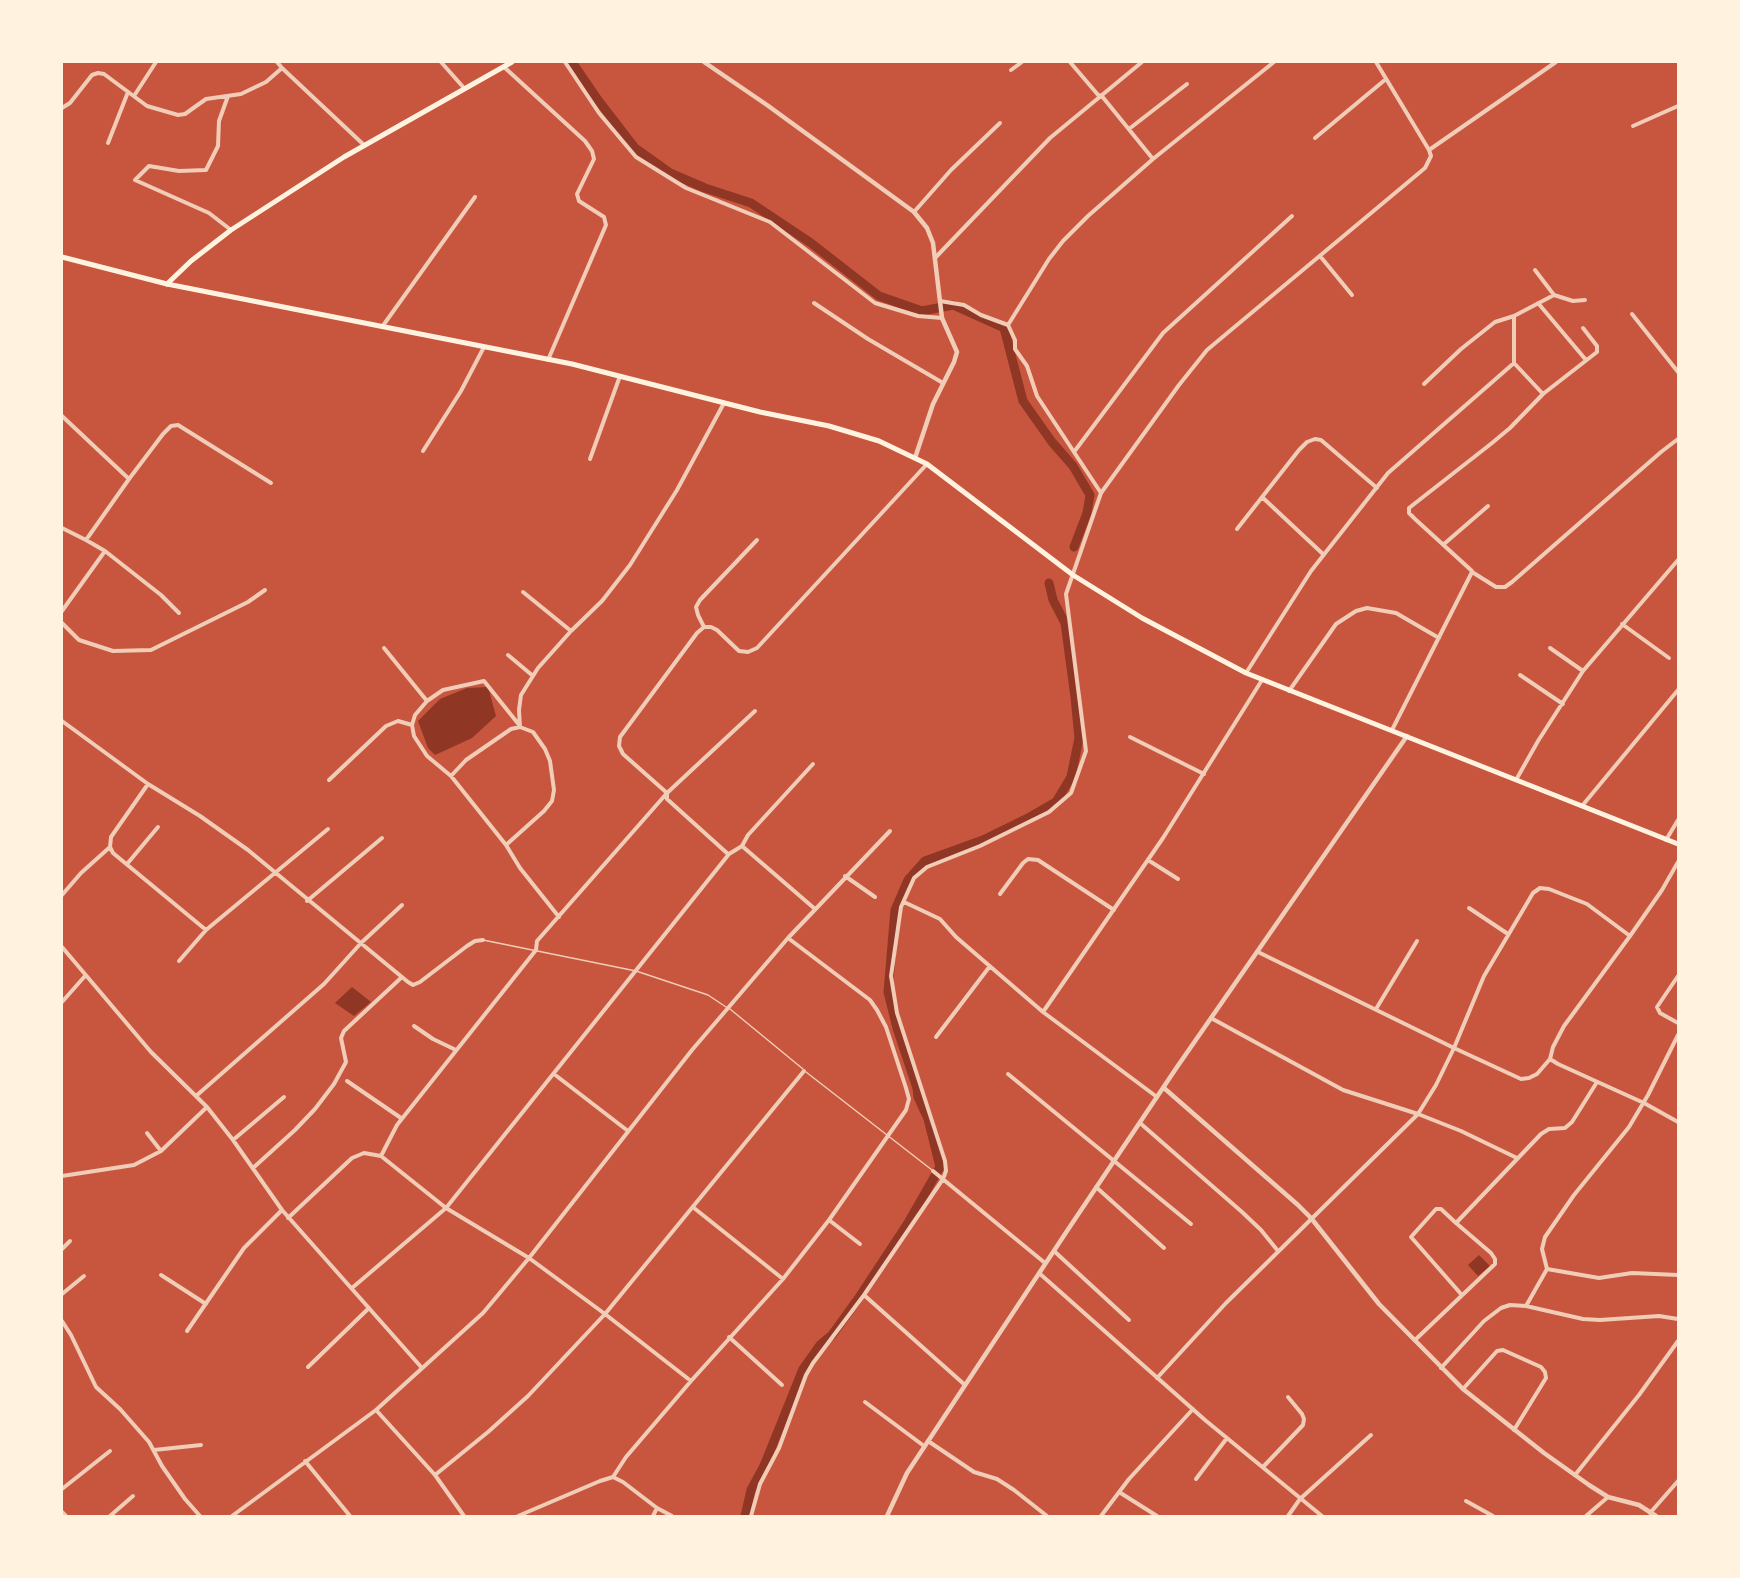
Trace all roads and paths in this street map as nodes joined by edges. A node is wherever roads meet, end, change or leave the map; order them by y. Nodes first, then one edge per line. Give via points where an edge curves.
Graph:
1 (156, 62) edge
2 (276, 62) edge
3 (441, 62) edge
4 (512, 62) edge
5 (565, 62) edge
6 (704, 62) edge
7 (1022, 62) edge
8 (1070, 62) edge
9 (1142, 62) edge
10 (1274, 62) edge
11 (1376, 62) edge
12 (1556, 62) edge
13 (504, 66) junction
14 (282, 68) junction
15 (1011, 70) dead end
16 (1386, 79) junction
17 (1187, 84) dead end
18 (464, 88) junction
19 (128, 92) junction
20 (134, 96) junction
21 (228, 96) junction
22 (1100, 96) junction
23 (1678, 106) edge
24 (62, 108) edge
25 (1000, 123) dead end
26 (1633, 126) dead end
27 (1129, 129) junction
28 (1315, 138) dead end
29 (108, 143) dead end
30 (364, 145) junction
31 (1429, 150) junction
32 (1153, 159) junction
33 (475, 197) dead end
34 (914, 212) junction
35 (1292, 216) dead end
36 (231, 230) junction
37 (1320, 256) junction
38 (62, 257) edge
39 (935, 258) junction
40 (1535, 270) dead end
41 (167, 284) junction
42 (1352, 295) dead end
43 (1554, 295) junction
44 (1585, 300) dead end
45 (814, 303) dead end
46 (940, 303) junction
47 (1538, 303) junction
48 (1632, 314) dead end
49 (942, 315) junction
50 (1514, 316) junction
51 (1008, 325) junction
52 (382, 327) junction
53 (1583, 328) dead end
54 (484, 347) junction
55 (548, 360) junction
56 (1586, 360) junction
57 (1514, 363) junction
58 (1678, 372) edge
59 (620, 376) junction
60 (943, 383) junction
61 (1424, 384) dead end
62 (1543, 394) junction
63 (724, 402) junction
64 (62, 416) edge
65 (1678, 439) edge
66 (423, 452) dead end
67 (1074, 453) junction
68 (915, 458) junction
69 (590, 459) dead end
70 (927, 464) junction
71 (129, 479) junction
72 (272, 483) dead end
73 (1377, 488) junction
74 (1101, 493) junction
75 (1262, 497) junction
76 (1488, 506) dead end
77 (62, 528) edge
78 (1237, 530) dead end
79 (86, 540) junction
80 (757, 540) dead end
81 (1444, 544) junction
82 (105, 551) junction
83 (1324, 555) junction
84 (1678, 560) edge
85 (1472, 572) junction
86 (1073, 575) junction
87 (265, 590) dead end
88 (523, 592) dead end
89 (62, 611) edge
90 (179, 613) dead end
91 (62, 622) edge
92 (1622, 624) junction
93 (704, 627) junction
94 (571, 631) junction
95 (1439, 638) junction
96 (384, 648) dead end
97 (1550, 648) dead end
98 (508, 655) dead end
99 (1669, 658) dead end
100 (1583, 671) junction
101 (1246, 673) junction
102 (1520, 675) dead end
103 (533, 676) junction
104 (1262, 680) junction
105 (1678, 690) edge
106 (1289, 691) junction
107 (427, 701) junction
108 (1563, 704) junction
109 (755, 711) dead end
110 (62, 721) edge
111 (412, 725) junction
112 (520, 727) junction
113 (1392, 730) junction
114 (1407, 736) junction
115 (1130, 737) dead end
116 (813, 764) dead end
117 (1204, 774) junction
118 (451, 776) junction
119 (329, 780) dead end
120 (1516, 780) junction
121 (148, 784) junction
122 (667, 793) junction
123 (1582, 806) junction
124 (1678, 820) edge
125 (158, 827) dead end
126 (327, 829) dead end
127 (890, 831) dead end
128 (382, 838) dead end
129 (1666, 840) junction
130 (1678, 844) edge
131 (506, 845) junction
132 (742, 846) junction
133 (110, 847) junction
134 (729, 855) junction
135 (1148, 860) junction
136 (1678, 862) edge
137 (127, 864) junction
138 (275, 874) junction
139 (845, 876) junction
140 (1178, 879) dead end
141 (1000, 894) dead end
142 (62, 895) edge
143 (875, 897) dead end
144 (307, 901) junction
145 (904, 902) junction
146 (402, 905) dead end
147 (1469, 908) dead end
148 (815, 909) junction
149 (1114, 910) junction
150 (559, 916) junction
151 (206, 930) junction
152 (1508, 934) junction
153 (1630, 936) junction
154 (788, 938) junction
155 (483, 940) joint
156 (1417, 941) dead end
157 (362, 943) junction
158 (62, 947) edge
159 (536, 950) junction
160 (1258, 952) junction
161 (179, 961) dead end
162 (990, 966) junction
163 (636, 971) junction
164 (86, 976) junction
165 (1678, 976) edge
166 (402, 978) junction
167 (62, 1002) edge
168 (729, 1009) junction
169 (1376, 1009) junction
170 (1043, 1012) junction
171 (1211, 1018) junction
172 (1678, 1023) edge
173 (414, 1026) dead end
174 (1678, 1035) edge
175 (936, 1036) dead end
176 (1454, 1048) junction
177 (456, 1050) junction
178 (1550, 1059) junction
179 (804, 1071) junction
180 (554, 1074) junction
181 (1008, 1074) dead end
182 (347, 1081) dead end
183 (1597, 1082) junction
184 (1164, 1088) junction
185 (196, 1096) junction
186 (284, 1097) dead end
187 (1157, 1097) junction
188 (1644, 1103) junction
189 (207, 1107) junction
190 (1418, 1114) junction
191 (401, 1118) junction
192 (1678, 1122) edge
193 (1140, 1123) junction
194 (628, 1131) junction
195 (147, 1133) dead end
196 (887, 1137) junction
197 (233, 1140) junction
198 (161, 1151) junction
199 (381, 1156) junction
200 (1517, 1158) junction
201 (1114, 1161) junction
202 (252, 1168) junction
203 (933, 1171) joint
204 (62, 1176) edge
205 (942, 1178) junction
206 (1096, 1187) junction
207 (446, 1208) junction
208 (694, 1208) junction
209 (282, 1210) junction
210 (288, 1218) junction
211 (1311, 1218) junction
212 (829, 1220) junction
213 (1456, 1223) junction
214 (1191, 1224) dead end
215 (70, 1241) dead end
216 (860, 1244) dead end
217 (1164, 1248) dead end
218 (62, 1249) edge
219 (1054, 1251) junction
220 (1278, 1251) junction
221 (529, 1258) junction
222 (1045, 1263) junction
223 (1547, 1269) junction
224 (1039, 1273) junction
225 (161, 1275) dead end
226 (1678, 1275) edge
227 (84, 1276) dead end
228 (783, 1279) junction
229 (352, 1288) junction
230 (62, 1294) edge
231 (1461, 1294) junction
232 (864, 1295) junction
233 (206, 1304) junction
234 (1526, 1306) junction
235 (369, 1308) junction
236 (605, 1314) junction
237 (1678, 1319) edge
238 (1129, 1320) dead end
239 (62, 1321) edge
240 (187, 1331) dead end
241 (729, 1337) junction
242 (1415, 1340) junction
243 (1678, 1341) edge
244 (308, 1367) dead end
245 (422, 1368) junction
246 (1441, 1368) junction
247 (1158, 1378) junction
248 (691, 1381) junction
249 (782, 1385) dead end
250 (965, 1385) junction
251 (1463, 1389) junction
252 (1288, 1397) dead end
253 (865, 1402) dead end
254 (1193, 1409) junction
255 (376, 1410) junction
256 (1514, 1430) junction
257 (1371, 1435) dead end
258 (1227, 1438) junction
259 (926, 1444) junction
260 (201, 1445) dead end
261 (154, 1450) junction
262 (110, 1451) dead end
263 (305, 1461) junction
264 (1263, 1467) junction
265 (435, 1475) junction
266 (1575, 1475) junction
267 (613, 1477) junction
268 (1196, 1479) dead end
269 (1678, 1481) edge
270 (62, 1489) edge
271 (1119, 1492) junction
272 (133, 1496) dead end
273 (1608, 1497) junction
274 (1300, 1499) junction
275 (1466, 1501) dead end
276 (657, 1508) junction
277 (62, 1512) edge
278 (1650, 1513) junction
279 (66, 1516) edge
280 (110, 1516) edge
281 (200, 1516) edge
282 (232, 1516) edge
283 (350, 1516) edge
284 (464, 1516) edge
285 (518, 1516) edge
286 (653, 1516) edge
287 (672, 1516) edge
288 (751, 1516) edge
289 (887, 1516) edge
290 (1047, 1516) edge
291 (1101, 1516) edge
292 (1157, 1516) edge
293 (1288, 1516) edge
294 (1322, 1516) edge
295 (1492, 1516) edge
296 (1586, 1516) edge
297 (1656, 1516) edge

1 - 20 street
2 - 14 street
3 - 18 street
4 - 13 main road
5 - 49 street via 599,113 636,157 686,188 770,222 875,303 918,316
6 - 34 street
7 - 15 street
8 - 22 street
9 - 22 street
10 - 32 street
11 - 16 street
12 - 31 street
13 - 18 main road
13 - 55 street via 592,151 594,159 577,194 579,201 604,217 606,225
14 - 21 street via 266,82
14 - 30 street
16 - 28 street
16 - 31 street
17 - 27 street
18 - 30 main road
19 - 20 street
19 - 24 street via 98,73
19 - 29 street
20 - 21 street via 147,106 178,115 206,99
21 - 36 street via 219,121 218,146 206,170 149,166 135,180 209,213
22 - 27 street
22 - 39 street via 1050,138
23 - 26 street
25 - 34 street
27 - 32 street
30 - 36 main road
31 - 37 street via 1431,156 1425,168
32 - 51 street via 1064,241
33 - 52 street
34 - 39 street via 927,228
35 - 67 street via 1163,333
36 - 41 main road
37 - 42 street
37 - 74 street via 1207,350
38 - 41 main road
39 - 46 street
40 - 43 street
41 - 52 main road
43 - 44 street
43 - 47 street
45 - 60 street
46 - 49 street
46 - 51 street via 964,305
47 - 50 street
47 - 56 street
48 - 58 street
49 - 60 street via 957,352
50 - 57 street
50 - 61 street via 1496,322
51 - 67 street via 1037,396
52 - 54 main road
53 - 56 street via 1598,349
54 - 55 main road
54 - 66 street
55 - 59 main road
56 - 62 street
57 - 62 street
57 - 73 street via 1388,473
59 - 63 main road
59 - 69 street
60 - 68 street
62 - 81 street via 1510,428 1409,507 1409,513
63 - 68 main road via 839,429 879,441
63 - 94 street via 677,490 630,565 602,601
64 - 71 street
65 - 85 street via 1512,582 1496,587
67 - 74 street
68 - 70 main road
70 - 86 main road
70 - 93 street via 757,648 739,651 717,630
71 - 72 street via 163,434 178,425
71 - 79 street
73 - 75 street via 1315,439 1299,450
73 - 83 street
74 - 86 street
75 - 78 street
75 - 83 street
76 - 81 street
77 - 79 street
79 - 82 street
80 - 93 street via 700,600 696,607
81 - 85 street
82 - 89 street
82 - 90 street
83 - 101 street
84 - 92 street
85 - 95 street
86 - 101 main road via 1142,618
86 - 145 street via 1066,594 1086,751 1071,792 1049,812 927,867 914,878
87 - 91 street via 151,650 113,651 79,640
88 - 94 street
92 - 99 street
92 - 100 street
93 - 122 street via 620,736 623,754
94 - 103 street
95 - 106 street via 1396,613 1367,608 1356,611 1336,624
95 - 113 street
96 - 107 street
97 - 100 street
98 - 103 street
100 - 108 street
101 - 104 main road
102 - 108 street
103 - 112 street via 521,695
104 - 106 main road
104 - 117 street
105 - 123 street
106 - 113 main road
107 - 111 street
107 - 112 street via 443,690 484,681
108 - 120 street
109 - 122 street
110 - 121 street
111 - 118 street via 427,756
111 - 119 street via 398,721 386,726
112 - 118 street via 484,747
112 - 131 street via 533,732 545,749 554,790 552,801
113 - 114 main road
114 - 120 main road
114 - 160 street
115 - 117 street
116 - 132 street
117 - 135 street
118 - 131 street
120 - 123 main road
121 - 133 street via 111,837
121 - 138 street via 248,850
122 - 134 street via 667,799
122 - 150 street
123 - 129 main road
124 - 129 street
125 - 137 street
126 - 138 street
127 - 139 street
128 - 144 street
129 - 130 main road
131 - 150 street
132 - 134 street
132 - 148 street
133 - 137 street
133 - 142 street
134 - 163 street
135 - 140 street
135 - 149 street
136 - 153 street
137 - 151 street
138 - 144 street
138 - 151 street
139 - 143 street
139 - 148 street
141 - 149 street via 1023,863 1038,860
144 - 157 street
145 - 162 street via 940,919
145 - 205 street via 891,976 897,1013 945,1161
146 - 157 street
147 - 152 street
148 - 154 street
149 - 170 street
150 - 159 street via 537,941
151 - 161 street
152 - 153 street via 1540,888 1587,904
152 - 176 street via 1484,976
153 - 178 street via 1564,1026
154 - 168 street
154 - 196 street via 870,1000 886,1027 909,1099
155 - 159 lane
155 - 166 street via 475,940 420,982 413,985
156 - 169 street
157 - 166 street
157 - 185 street via 324,984
158 - 164 street
159 - 163 lane
159 - 177 street
160 - 169 street
160 - 171 street
162 - 170 street
162 - 175 street
163 - 168 lane via 708,995
163 - 180 street
164 - 167 street
164 - 185 street via 151,1052
165 - 172 street via 1658,1007 1660,1013
166 - 202 street via 344,1031 341,1038 346,1062 315,1109
168 - 179 lane
168 - 194 street
169 - 176 street
170 - 187 street
171 - 184 street
171 - 190 street via 1343,1090
173 - 177 street
174 - 188 street
176 - 178 street via 1521,1079 1537,1074
176 - 190 street
177 - 191 street
178 - 183 street
179 - 196 lane
179 - 208 street
180 - 194 street
180 - 207 street
181 - 201 street
182 - 191 street
183 - 188 street
183 - 200 street via 1572,1122 1565,1128 1541,1134
184 - 187 street
184 - 211 street
185 - 189 street
186 - 197 street
187 - 193 street
188 - 192 street
188 - 223 street via 1545,1237 1542,1249
189 - 197 street
189 - 198 street
190 - 200 street
190 - 211 street
191 - 199 street
193 - 201 street
193 - 220 street via 1242,1212
194 - 221 street
195 - 198 street
196 - 203 lane
196 - 212 street
197 - 202 street
198 - 204 street via 134,1165
199 - 207 street
199 - 210 street via 364,1153 351,1158
200 - 213 street
201 - 206 street
201 - 214 street
202 - 209 street
203 - 205 street
205 - 222 street
205 - 232 street
206 - 217 street
206 - 219 street
207 - 221 street
207 - 229 street
208 - 228 street
208 - 236 street
209 - 210 street
209 - 233 street via 244,1248
210 - 229 street
211 - 220 street
211 - 242 street via 1379,1304
212 - 216 street
212 - 228 street
213 - 231 street via 1495,1259 1494,1265
213 - 231 street via 1436,1209 1411,1237
215 - 218 street
219 - 222 street
219 - 238 street
220 - 247 street
221 - 236 street
221 - 245 street via 483,1313
222 - 224 street
223 - 226 street via 1599,1278 1632,1273
223 - 234 street
224 - 247 street
224 - 250 street
225 - 233 street
227 - 230 street
228 - 241 street
229 - 235 street
231 - 242 street
232 - 250 street
232 - 288 street via 806,1375 779,1448 760,1484
233 - 240 street
234 - 237 street via 1583,1319
234 - 246 street via 1501,1308
235 - 244 street
235 - 245 street
236 - 248 street
236 - 265 street via 528,1396
239 - 261 street via 96,1387
241 - 248 street
241 - 249 street
242 - 246 street
243 - 266 street
245 - 255 street
246 - 251 street
247 - 254 street
248 - 267 street
250 - 259 street
251 - 256 street
251 - 256 street via 1497,1351 1541,1367 1546,1378
252 - 264 street via 1302,1414 1303,1425
253 - 259 street
254 - 258 street
254 - 271 street
255 - 263 street
255 - 265 street
256 - 266 street
257 - 274 street
258 - 264 street
258 - 268 street
259 - 289 street
259 - 290 street via 974,1472 997,1479
260 - 261 street
261 - 281 street
262 - 270 street
263 - 282 street
263 - 283 street
264 - 274 street
265 - 284 street
266 - 273 street
267 - 276 street
267 - 285 street
269 - 278 street
271 - 291 street
271 - 292 street
272 - 280 street
273 - 278 street via 1628,1501
273 - 296 street
274 - 293 street
274 - 294 street
275 - 295 street
276 - 286 street
276 - 287 street
277 - 279 street
278 - 297 street

